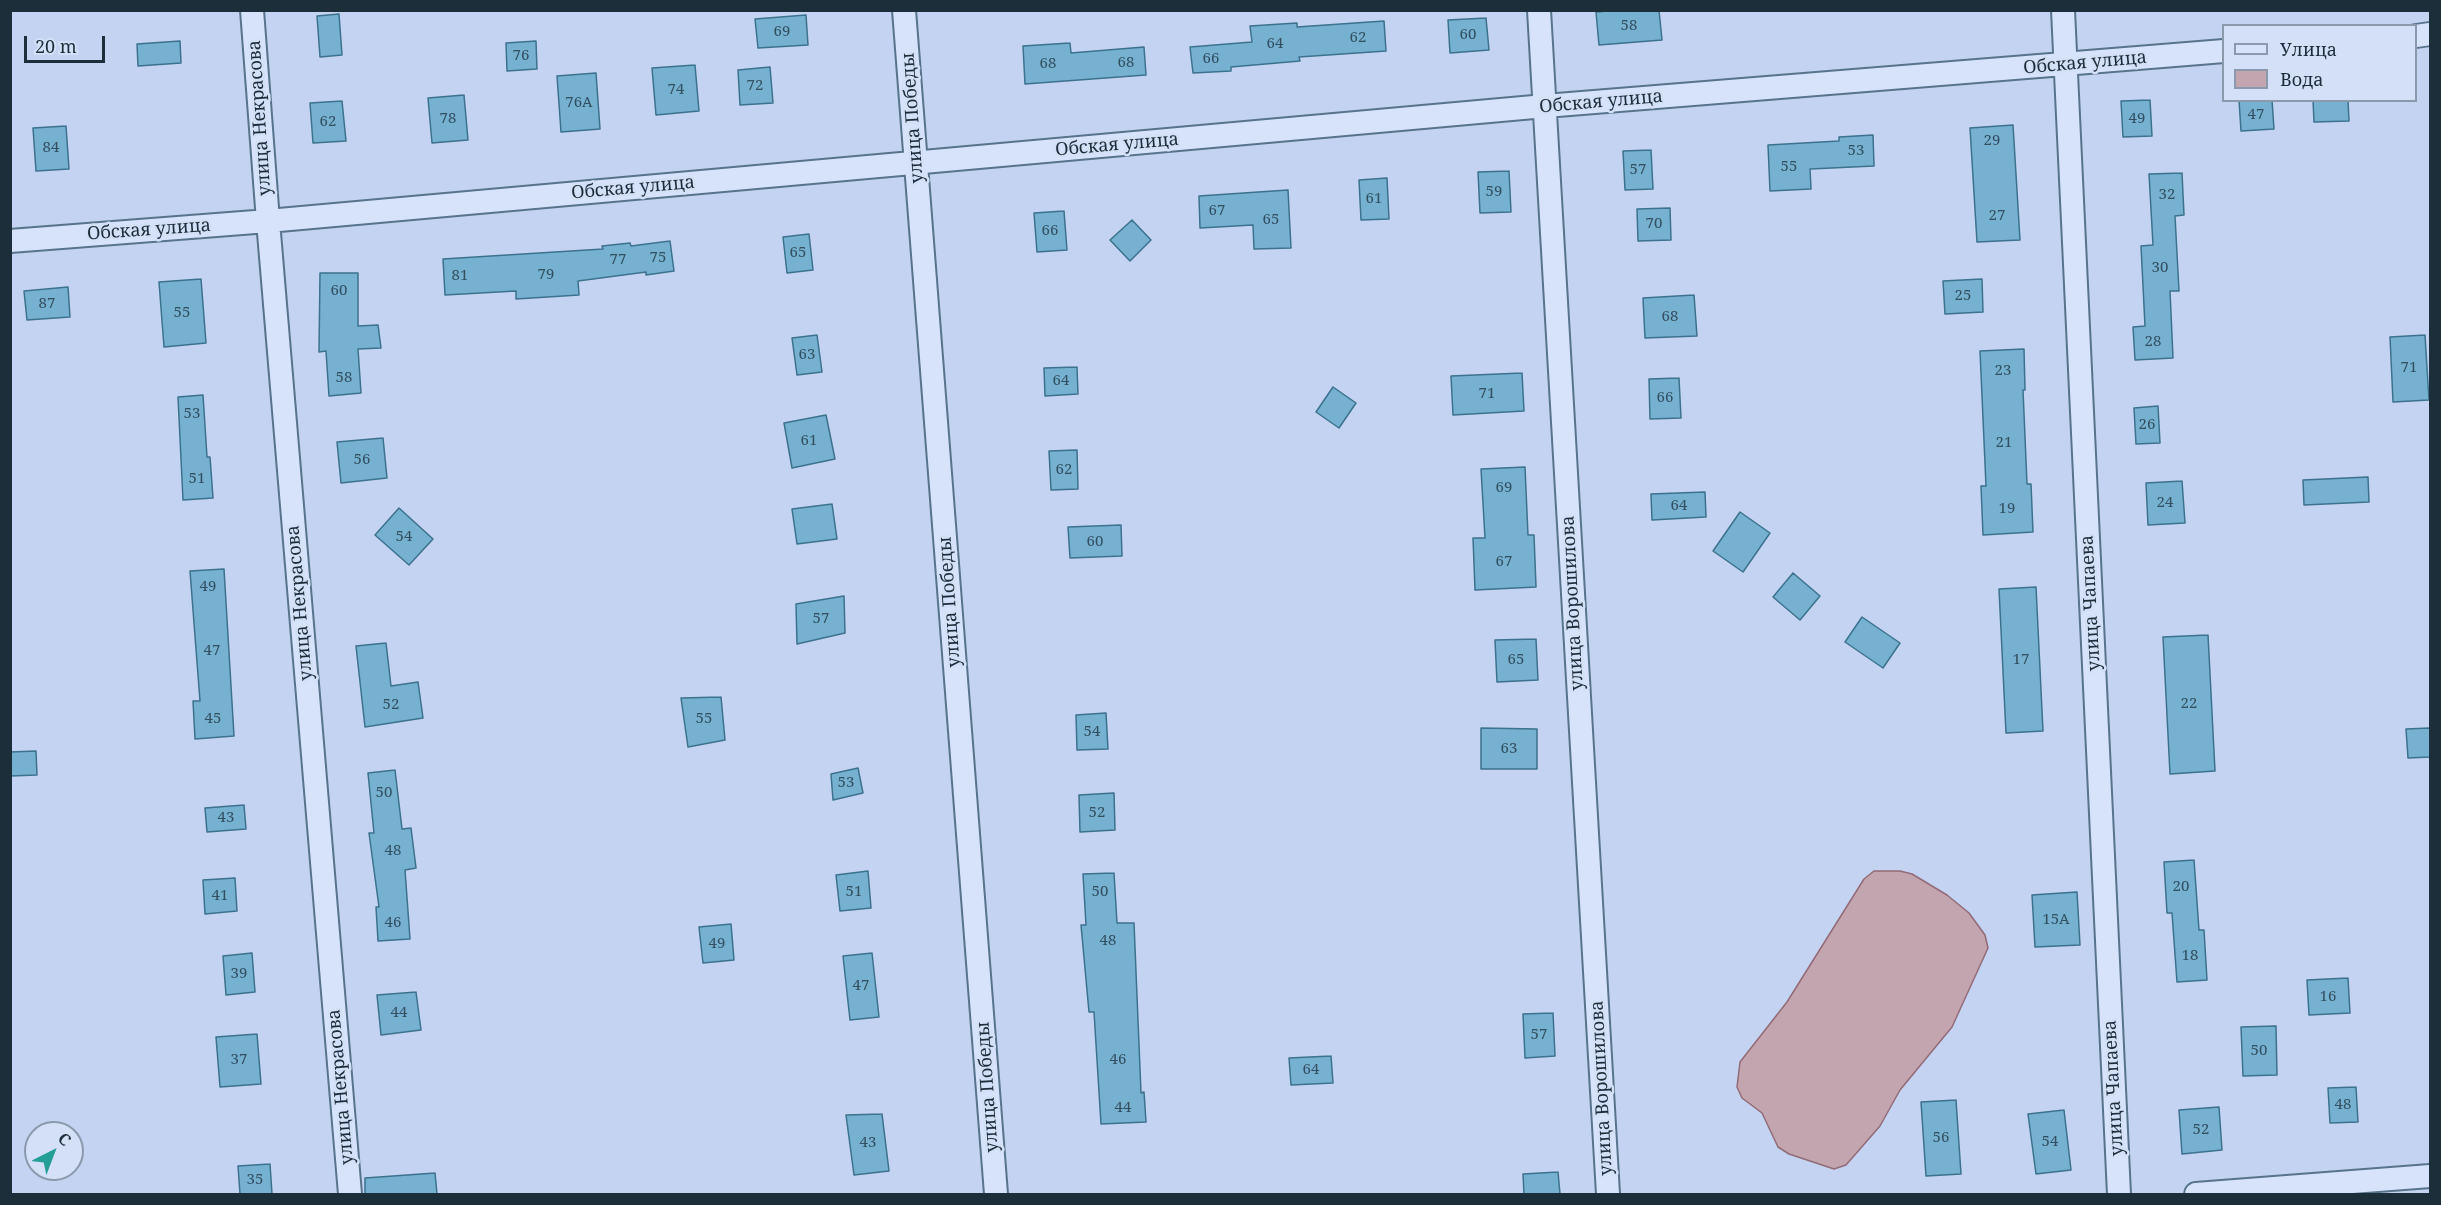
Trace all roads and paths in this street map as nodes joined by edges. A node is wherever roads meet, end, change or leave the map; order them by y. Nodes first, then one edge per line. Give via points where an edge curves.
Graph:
1 (252, 10) edge
2 (904, 10) edge
3 (1539, 10) edge
4 (2063, 10) edge
5 (2222, 51) edge
6 (2066, 64) junction
7 (1545, 106) junction
8 (916, 163) junction
9 (268, 221) junction
10 (10, 241) edge
11 (2430, 1176) edge
12 (350, 1194) edge
13 (996, 1194) edge
14 (1608, 1194) edge
15 (2119, 1194) edge
16 (2196, 1194) edge

1 - 9 street, улица Некрасова
2 - 8 street, улица Победы
3 - 7 street, улица Ворошилова
4 - 6 street, улица Чапаева
5 - 6 street, Обская улица
6 - 7 street, Обская улица
6 - 15 street, улица Чапаева
7 - 8 street, Обская улица
7 - 14 street, улица Ворошилова
8 - 9 street, Обская улица
8 - 13 street, улица Победы
9 - 10 street, Обская улица
9 - 12 street, улица Некрасова
11 - 16 street

